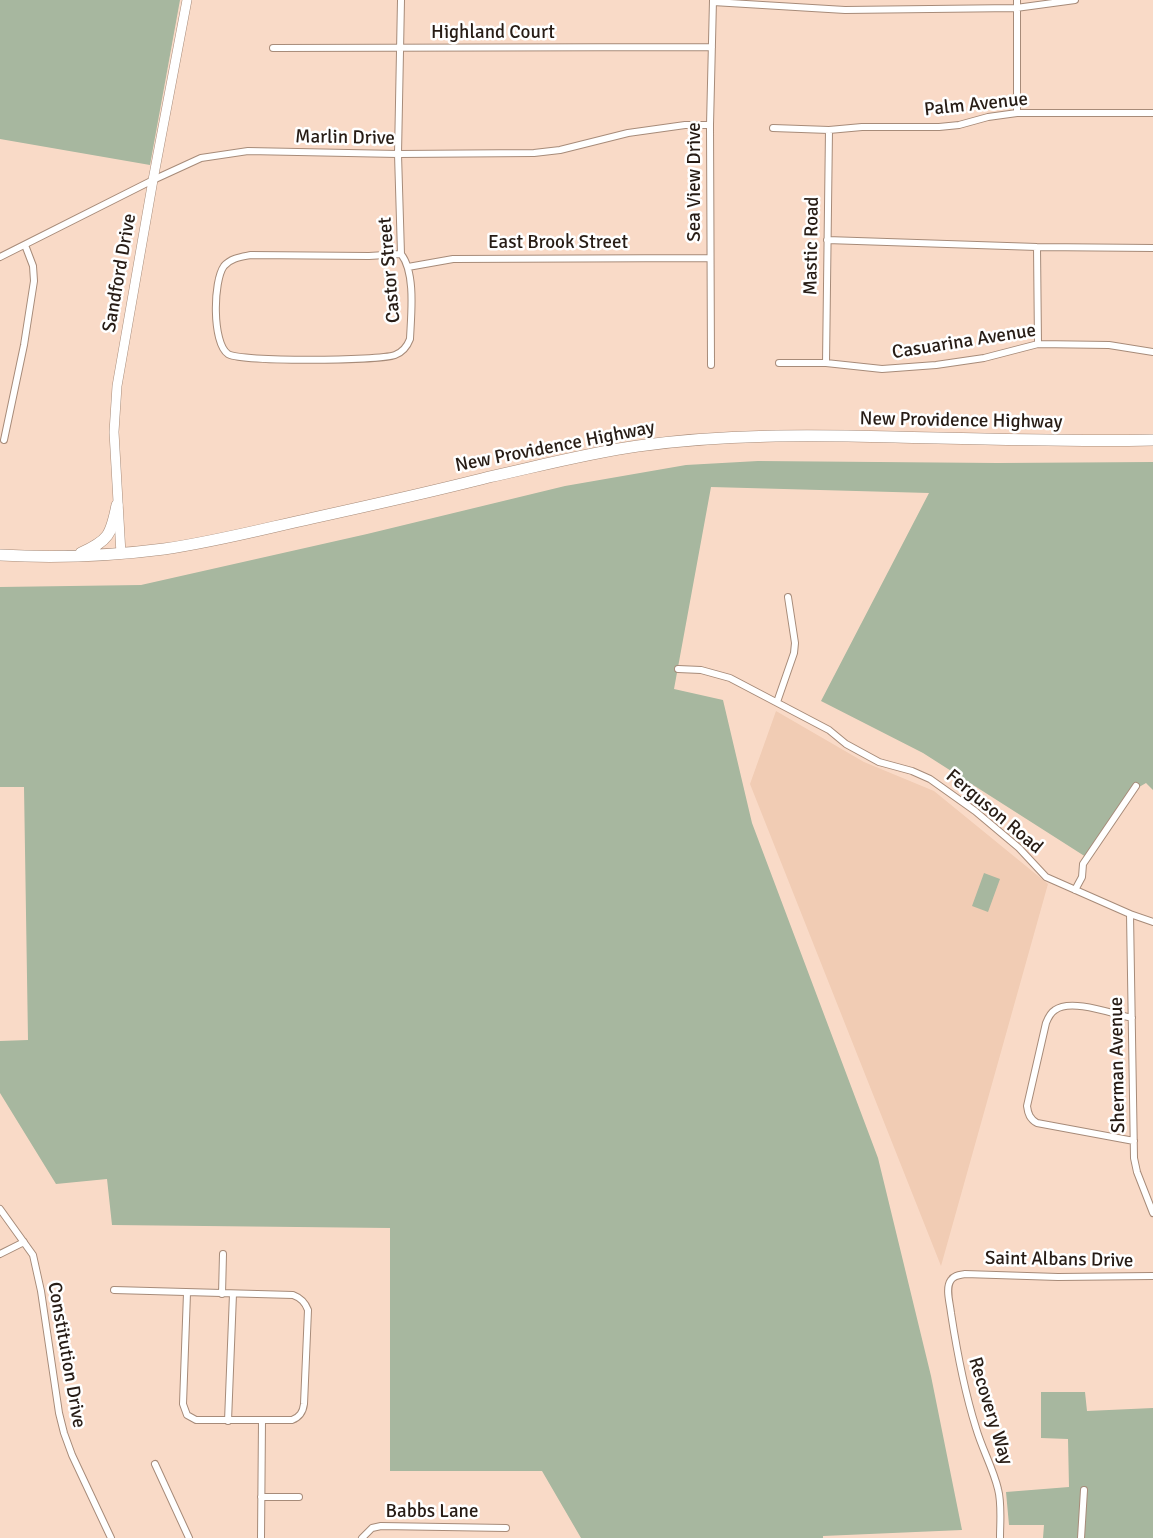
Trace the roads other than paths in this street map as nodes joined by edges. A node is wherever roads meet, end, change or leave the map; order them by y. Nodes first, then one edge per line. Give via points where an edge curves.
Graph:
1 (187, 0) edge
2 (401, 0) edge
3 (1017, 0) edge
4 (1076, 0) edge
5 (713, 1) edge
6 (1016, 8) junction
7 (712, 47) junction
8 (274, 48) dead end
9 (400, 49) junction
10 (1017, 113) junction
11 (1153, 113) edge
12 (710, 125) junction
13 (773, 128) dead end
14 (829, 130) junction
15 (398, 154) junction
16 (153, 180) junction
17 (827, 240) junction
18 (25, 245) junction
19 (1037, 247) junction
20 (1153, 248) edge
21 (401, 254) junction
22 (0, 258) edge
23 (710, 258) junction
24 (408, 267) junction
25 (1038, 344) junction
26 (1153, 352) edge
27 (779, 363) dead end
28 (826, 363) junction
29 (711, 365) dead end
30 (4, 440) dead end
31 (1153, 440) edge
32 (117, 505) junction
33 (0, 554) edge
34 (121, 554) junction
35 (75, 555) junction
36 (788, 597) dead end
37 (678, 670) dead end
38 (777, 702) junction
39 (1136, 786) dead end
40 (1075, 890) junction
41 (1130, 914) junction
42 (1153, 922) edge
43 (1132, 1018) junction
44 (1134, 1140) junction
45 (0, 1208) edge
46 (1153, 1213) edge
47 (24, 1242) junction
48 (0, 1254) edge
49 (223, 1254) dead end
50 (964, 1274) joint
51 (1153, 1276) edge
52 (114, 1290) dead end
53 (187, 1293) junction
54 (222, 1294) junction
55 (233, 1294) junction
56 (228, 1420) junction
57 (262, 1420) junction
58 (155, 1464) dead end
59 (1084, 1490) dead end
60 (261, 1497) junction
61 (299, 1497) dead end
62 (506, 1528) dead end
63 (111, 1538) edge
64 (189, 1538) edge
65 (261, 1538) edge
66 (362, 1538) edge
67 (1000, 1538) edge
68 (1081, 1538) edge

1 - 16 street, Sandford Drive
2 - 9 street, Castor Street
3 - 6 street
4 - 6 street
5 - 6 street via 845,10
5 - 7 street, Sea View Drive
6 - 10 street
7 - 9 street, Highland Court
7 - 12 street, Sea View Drive
8 - 9 street, Highland Court
9 - 15 street, Castor Street
10 - 11 street, Palm Avenue
10 - 14 street, Palm Avenue via 939,127
12 - 15 street, Marlin Drive via 628,133 560,150
12 - 23 street, Sea View Drive
13 - 14 street, Palm Avenue
14 - 17 street, Mastic Road
15 - 16 street, Marlin Drive via 248,151 201,158
15 - 21 street, Castor Street
16 - 18 street, Marlin Drive
16 - 32 street, Sandford Drive via 116,394
17 - 19 street
17 - 28 street, Mastic Road
18 - 22 street, Marlin Drive
18 - 30 street via 33,266 34,281
19 - 20 street
19 - 25 street
21 - 24 street, Castor Street
21 - 24 street, Castor Street via 237,257 224,267 216,291 220,344 229,355 256,359 384,358 402,352 410,339
23 - 24 street, East Brook Street via 453,259
23 - 29 street, Sea View Drive
25 - 26 street, Casuarina Avenue via 1109,345
25 - 28 street, Casuarina Avenue via 984,358 936,365 882,369
27 - 28 street, Casuarina Avenue
31 - 34 highway, New Providence Highway via 764,436 662,443 566,459 214,540
32 - 34 street, Sandford Drive
32 - 35 highway via 109,533 100,544
33 - 35 highway, New Providence Highway
34 - 35 highway, New Providence Highway
36 - 38 street via 794,653
37 - 38 street, Ferguson Road via 701,670 730,678
38 - 40 street, Ferguson Road via 879,762 930,779 975,811 1046,877
39 - 40 street via 1083,864 1082,877
40 - 41 street, Ferguson Road
41 - 42 street, Ferguson Road
41 - 43 street, Sherman Avenue
43 - 44 street, Sherman Avenue
43 - 44 street via 1072,1005 1055,1009 1046,1023 1027,1106 1028,1114 1037,1124
44 - 46 street, Sherman Avenue via 1137,1172
45 - 47 street, Constitution Drive
47 - 48 street
47 - 63 street, Constitution Drive via 32,1255 41,1291 64,1433
49 - 54 street
50 - 51 street, Saint Albans Drive
50 - 67 street, Recovery Way via 951,1279 948,1286 956,1351 976,1430 998,1490
52 - 53 street
53 - 54 street
53 - 56 street via 184,1411 196,1420
54 - 55 street
55 - 56 street
55 - 57 street via 293,1295 303,1300 308,1310 303,1411 292,1420
56 - 57 street
57 - 60 street
58 - 64 street
59 - 68 street
60 - 61 street
60 - 65 street
62 - 66 street, Babbs Lane via 381,1526 372,1528

